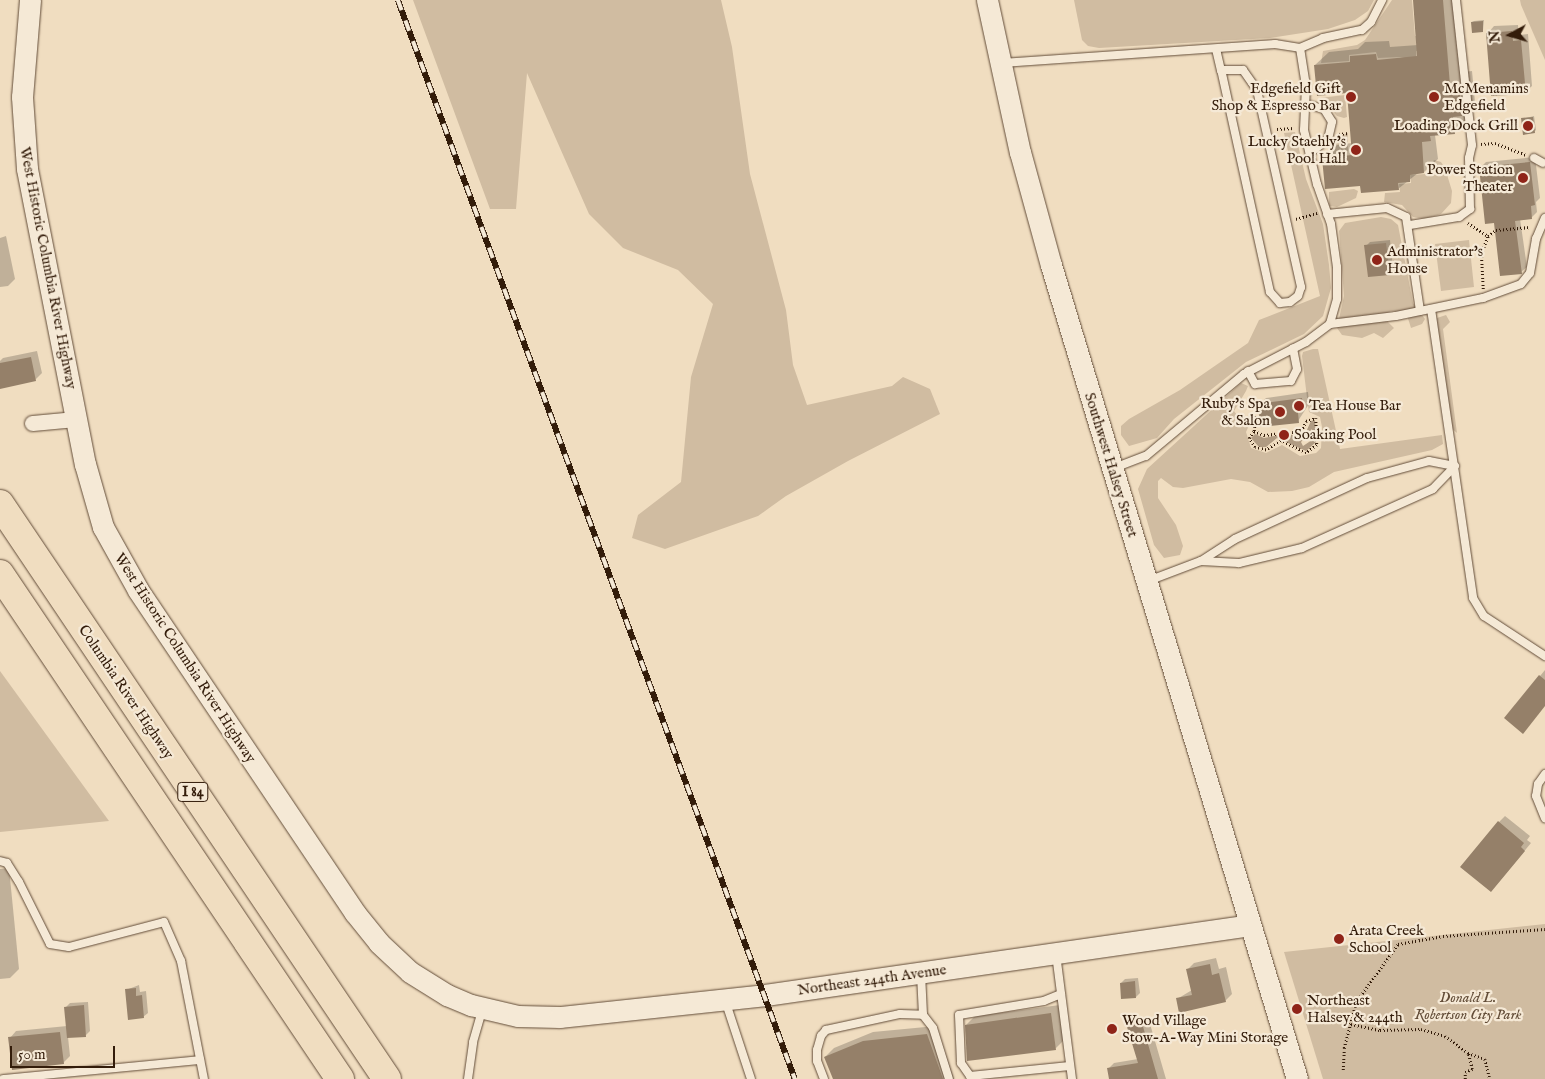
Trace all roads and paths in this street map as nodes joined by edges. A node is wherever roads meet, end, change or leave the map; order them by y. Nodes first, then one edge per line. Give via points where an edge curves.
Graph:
1 (30, 0) edge
2 (987, 0) edge
3 (1382, 0) edge
4 (1456, 0) edge
5 (1300, 48) junction
6 (1216, 49) junction
7 (1000, 64) junction
8 (1221, 70) junction
9 (1306, 104) junction
10 (1294, 128) dead end
11 (1265, 130) junction
12 (1349, 133) dead end
13 (1338, 134) dead end
14 (1472, 145) junction
15 (1310, 153) junction
16 (1534, 158) joint
17 (1544, 165) edge
18 (1318, 213) dead end
19 (1327, 214) junction
20 (1459, 217) junction
21 (1545, 218) edge
22 (1285, 221) junction
23 (1410, 225) junction
24 (1540, 226) junction
25 (1488, 236) junction
26 (1483, 298) junction
27 (1430, 309) junction
28 (1420, 311) junction
29 (1330, 324) junction
30 (1293, 348) junction
31 (1248, 371) junction
32 (1256, 412) dead end
33 (76, 418) junction
34 (32, 423) dead end
35 (1254, 431) junction
36 (1278, 432) junction
37 (1278, 440) junction
38 (1455, 466) junction
39 (1112, 469) junction
40 (0, 504) edge
41 (1201, 561) junction
42 (0, 574) edge
43 (1146, 582) junction
44 (1545, 656) edge
45 (1545, 774) edge
46 (1545, 818) edge
47 (0, 861) edge
48 (1250, 926) junction
49 (1545, 929) edge
50 (1056, 954) junction
51 (920, 972) junction
52 (1061, 994) junction
53 (725, 1000) junction
54 (488, 1010) junction
55 (923, 1015) junction
56 (1351, 1024) junction
57 (1468, 1053) junction
58 (200, 1060) junction
59 (1070, 1066) junction
60 (1343, 1070) dead end
61 (3, 1079) edge
62 (204, 1079) edge
63 (340, 1079) edge
64 (387, 1079) edge
65 (468, 1079) edge
66 (751, 1079) edge
67 (824, 1079) edge
68 (949, 1079) edge
69 (1072, 1079) edge
70 (1297, 1079) edge
71 (1465, 1079) edge
72 (1490, 1079) edge

1 - 33 street, West Historic Columbia River Highway via 22,97 25,148
2 - 7 street, Southwest Halsey Street
3 - 5 lane via 1371,22 1362,30 1322,38
4 - 14 lane
5 - 6 lane via 1275,44
5 - 9 lane
6 - 7 lane
6 - 8 lane
7 - 39 street, Southwest Halsey Street via 1051,264
8 - 11 lane via 1243,70 1253,80
8 - 22 lane via 1270,292 1276,300 1285,303 1298,296 1301,287
9 - 15 lane via 1304,130
9 - 15 lane via 1324,109 1332,122 1328,139
10 - 11 path
11 - 22 lane
12 - 13 path
14 - 16 path via 1495,143
14 - 20 lane via 1469,158 1470,209
15 - 19 lane
16 - 17 lane
18 - 22 path
19 - 23 lane via 1387,208 1406,217
19 - 29 lane via 1333,235 1338,283
20 - 23 lane
20 - 25 path
21 - 24 lane
23 - 28 lane
24 - 25 path via 1496,230
24 - 26 lane via 1527,279
25 - 26 path via 1482,254
26 - 27 lane
27 - 28 lane
27 - 38 lane
28 - 29 lane via 1368,322
29 - 30 lane
30 - 31 lane
30 - 31 lane via 1297,369 1291,381 1255,384
31 - 39 lane via 1146,456
32 - 35 path
33 - 34 street
33 - 54 street, West Historic Columbia River Highway via 95,505 122,565 355,913 379,943 410,972 447,995
35 - 36 path via 1264,436
35 - 37 path via 1249,438 1255,447 1266,450
36 - 37 path
36 - 37 path via 1301,431 1306,421 1318,419 1318,445 1312,451 1300,452
38 - 41 lane via 1429,461 1367,478 1235,539
38 - 41 lane via 1434,489 1302,548 1239,563
38 - 44 lane via 1471,586 1478,608
39 - 43 street, Southwest Halsey Street
40 - 64 highway, Columbia River Highway / I 84
41 - 43 lane
42 - 63 highway, I 84
43 - 48 street, Southwest Halsey Street
45 - 46 lane via 1538,784 1536,796
47 - 58 lane via 7,863 19,882 50,944 69,947 164,922 181,961
48 - 50 street, Northeast 244th Avenue
48 - 70 street, Southwest Halsey Street
49 - 56 path via 1402,942 1365,986 1356,1002
50 - 51 street, Northeast 244th Avenue
50 - 52 lane
51 - 53 street, Northeast 244th Avenue
51 - 55 lane
52 - 59 lane
52 - 59 lane via 958,1015 961,1063 970,1076
53 - 54 street, Northeast 244th Avenue via 560,1017 518,1016
53 - 66 lane
54 - 65 lane via 473,1042
55 - 67 lane via 900,1014 826,1030 821,1036 817,1061
55 - 68 lane via 933,1028
56 - 57 path via 1380,1030 1421,1029 1445,1036
56 - 60 path via 1344,1048
57 - 71 path via 1472,1069 1465,1072
57 - 72 path via 1486,1061
58 - 61 lane
58 - 62 lane
59 - 69 lane

